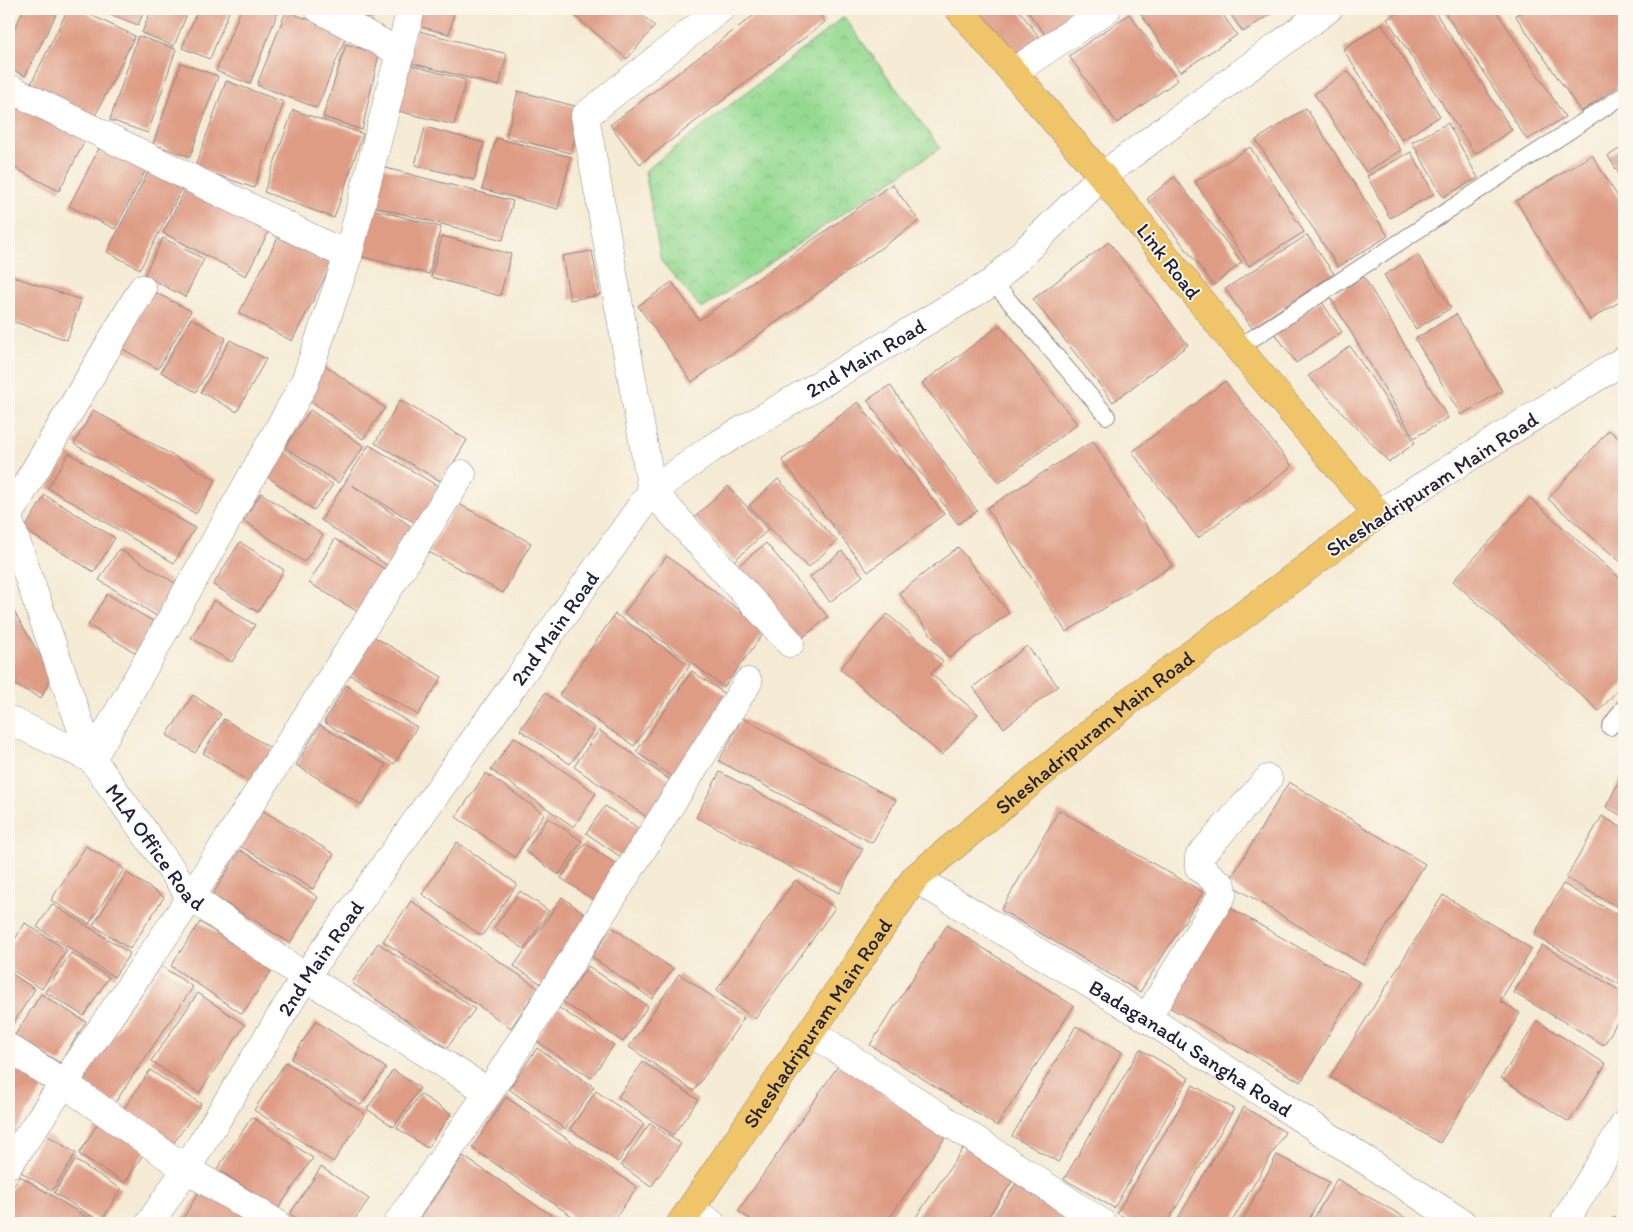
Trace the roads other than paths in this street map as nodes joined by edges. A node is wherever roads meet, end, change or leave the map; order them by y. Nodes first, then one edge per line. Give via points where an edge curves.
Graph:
1 (319, 9) edge
2 (411, 9) edge
3 (720, 9) edge
4 (959, 9) edge
5 (1107, 9) edge
6 (1328, 9) edge
7 (401, 53) junction
8 (1013, 72) junction
9 (9, 88) edge
10 (1624, 95) edge
11 (1102, 176) junction
12 (348, 256) junction
13 (992, 282) junction
14 (142, 289) dead end
15 (1238, 348) junction
16 (1624, 360) edge
17 (1106, 416) dead end
18 (462, 474) dead end
19 (652, 491) junction
20 (9, 514) edge
21 (1378, 514) junction
22 (9, 521) edge
23 (790, 643) dead end
24 (748, 682) dead end
25 (1624, 707) edge
26 (1610, 727) dead end
27 (11, 728) edge
28 (92, 759) junction
29 (1268, 779) dead end
30 (915, 878) junction
31 (192, 898) junction
32 (305, 977) junction
33 (1147, 1018) junction
34 (810, 1032) junction
35 (9, 1048) edge
36 (65, 1084) junction
37 (489, 1092) junction
38 (1624, 1125) edge
39 (9, 1164) edge
40 (186, 1169) junction
41 (694, 1219) edge
42 (150, 1223) edge
43 (276, 1223) edge
44 (398, 1223) edge
45 (1102, 1223) edge
46 (1462, 1223) edge
47 (1564, 1223) edge

1 - 7 street
2 - 7 street
3 - 19 street via 585,116
4 - 8 main road, Link Road
5 - 8 street
6 - 11 street, 2nd Main Road
7 - 12 street
8 - 11 main road, Link Road
9 - 12 street
10 - 15 lane
11 - 13 street, 2nd Main Road
11 - 15 main road, Link Road
12 - 28 street via 304,384
13 - 17 lane
13 - 19 street, 2nd Main Road via 712,448
14 - 20 street
15 - 21 main road, Link Road
16 - 21 street, Sheshadripuram Main Road
18 - 31 street
19 - 23 street
19 - 32 street, 2nd Main Road
21 - 30 main road, Sheshadripuram Main Road via 1128,702
22 - 28 street
24 - 37 street
25 - 26 lane
27 - 28 street, MLA Office Road
28 - 31 street, MLA Office Road
29 - 33 street via 1199,857 1199,867 1222,886 1223,893
30 - 33 street, Badaganadu Sangha Road
30 - 34 main road, Sheshadripuram Main Road
31 - 32 street, MLA Office Road
31 - 36 street
32 - 37 street, MLA Office Road
32 - 40 street, 2nd Main Road
33 - 46 street, Badaganadu Sangha Road
34 - 41 main road, Sheshadripuram Main Road
34 - 45 street
35 - 36 street
36 - 39 street
36 - 40 street
37 - 44 street
38 - 47 street
40 - 42 street, 2nd Main Road
40 - 43 street

